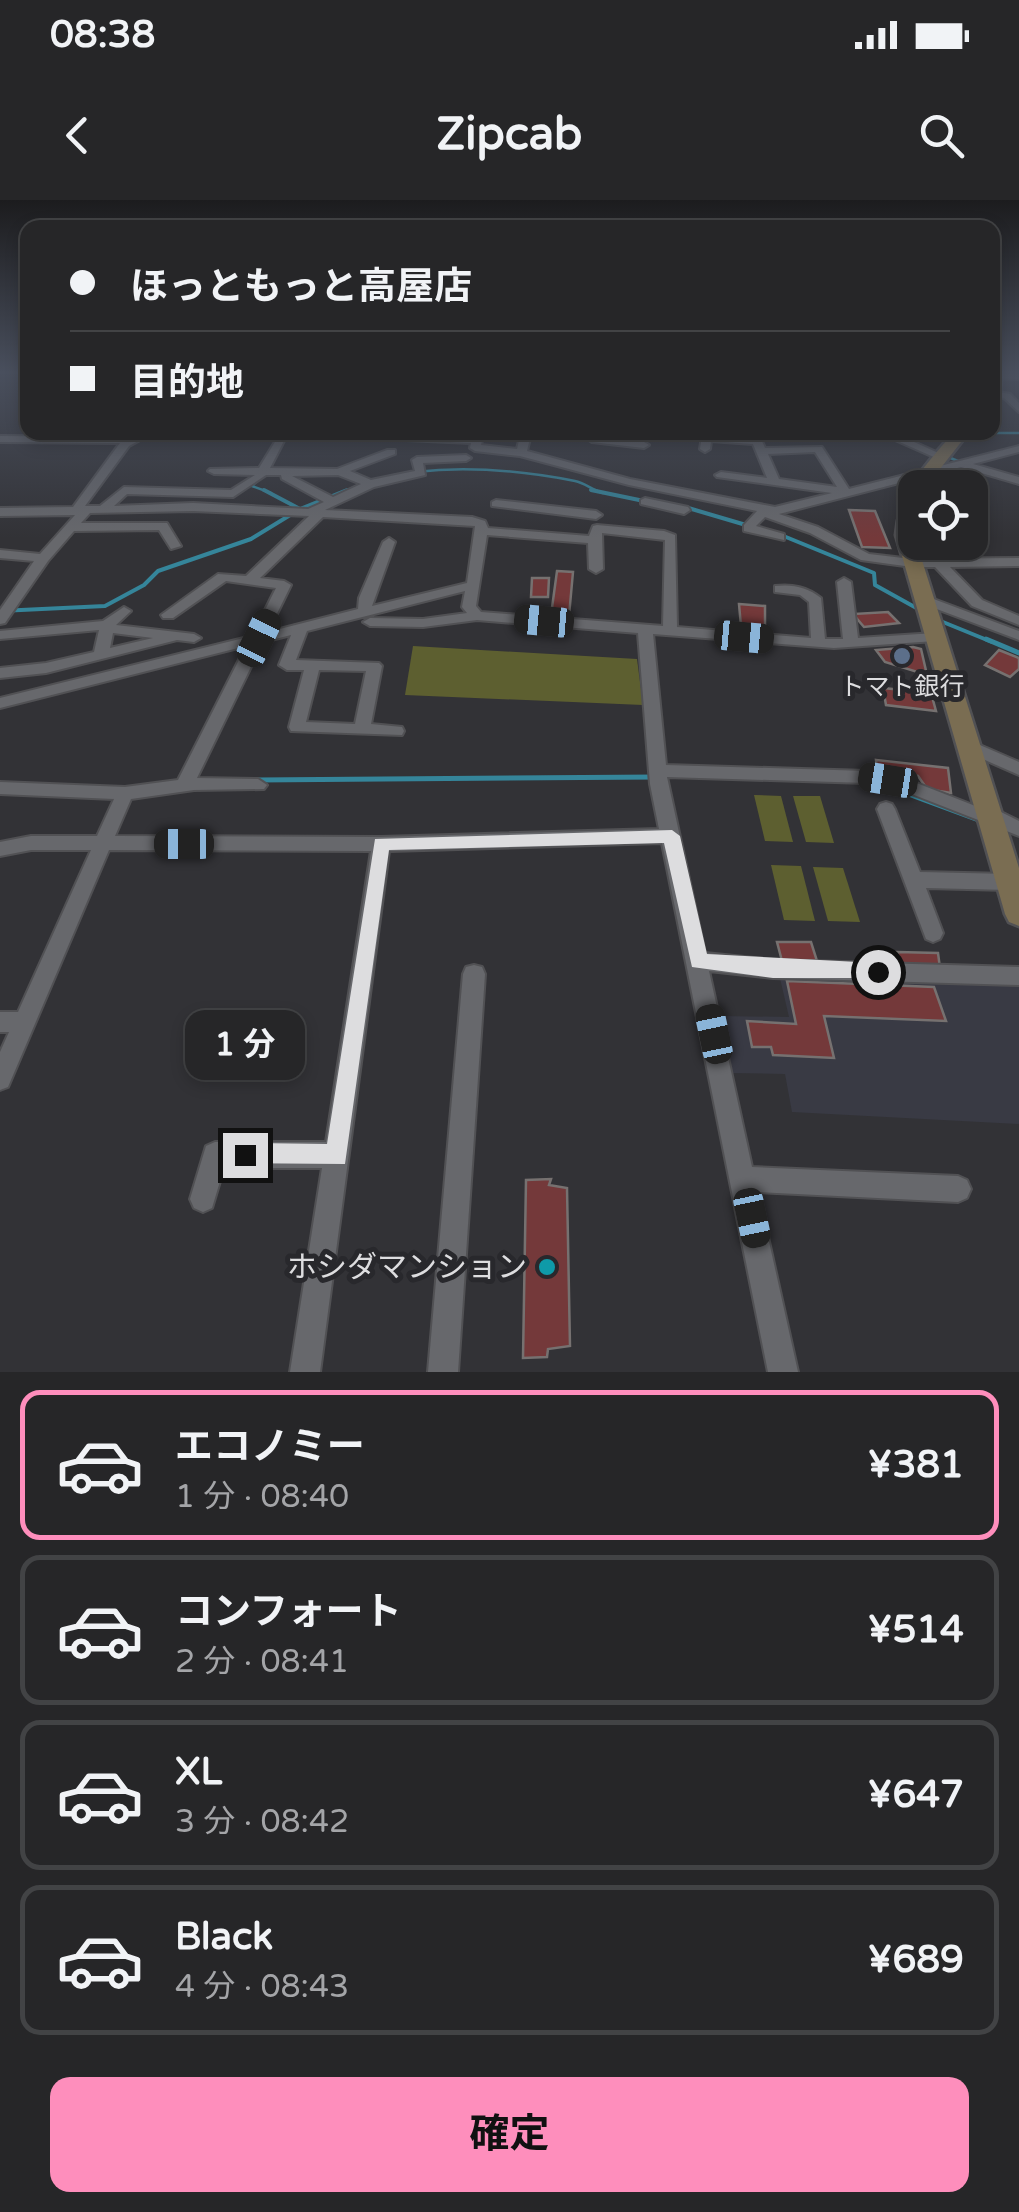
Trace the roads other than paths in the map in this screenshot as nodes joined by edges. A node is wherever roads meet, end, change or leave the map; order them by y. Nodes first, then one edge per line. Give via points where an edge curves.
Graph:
1 (0, 439) edge
2 (20, 439) joint
3 (135, 440) edge
4 (281, 440) edge
5 (477, 440) edge
6 (525, 440) edge
7 (592, 440) edge
8 (706, 440) edge
9 (732, 440) edge
10 (901, 440) edge
11 (955, 440) edge
12 (644, 445) dead end
13 (705, 449) dead end
14 (1019, 449) edge
15 (762, 451) junction
16 (391, 452) dead end
17 (521, 453) junction
18 (940, 456) junction
19 (0, 458) edge
20 (466, 458) dead end
21 (961, 464) junction
22 (927, 470) edge
23 (934, 470) edge
24 (264, 472) junction
25 (287, 472) junction
26 (338, 472) junction
27 (721, 475) dead end
28 (898, 479) edge
29 (1019, 481) edge
30 (368, 483) junction
31 (776, 483) junction
32 (506, 488) dead end
33 (199, 490) junction
34 (677, 491) junction
35 (844, 492) junction
36 (328, 499) junction
37 (645, 502) dead end
38 (496, 504) junction
39 (669, 505) junction
40 (105, 507) junction
41 (546, 510) junction
42 (684, 510) dead end
43 (80, 511) junction
44 (764, 511) junction
45 (0, 512) edge
46 (305, 513) junction
47 (596, 516) dead end
48 (70, 528) junction
49 (481, 528) junction
50 (536, 536) junction
51 (780, 537) dead end
52 (594, 540) junction
53 (389, 542) dead end
54 (175, 546) dead end
55 (0, 554) edge
56 (43, 558) junction
57 (911, 560) edge
58 (1019, 562) edge
59 (912, 563) junction
60 (939, 563) junction
61 (596, 569) dead end
62 (806, 572) dead end
63 (250, 580) junction
64 (844, 582) dead end
65 (473, 585) junction
66 (780, 589) dead end
67 (804, 591) junction
68 (124, 611) dead end
69 (3, 612) edge
70 (168, 615) dead end
71 (478, 616) junction
72 (929, 616) junction
73 (368, 617) junction
74 (1019, 621) edge
75 (106, 627) junction
76 (300, 628) junction
77 (645, 629) junction
78 (670, 631) junction
79 (0, 635) edge
80 (1019, 636) edge
81 (259, 638) junction
82 (818, 643) junction
83 (851, 643) junction
84 (102, 654) junction
85 (313, 665) junction
86 (0, 673) edge
87 (0, 702) edge
88 (362, 728) junction
89 (396, 731) dead end
90 (966, 744) junction
91 (1019, 768) edge
92 (659, 775) junction
93 (185, 783) junction
94 (258, 785) dead end
95 (0, 788) edge
96 (125, 792) junction
97 (886, 809) dead end
98 (996, 822) edge
99 (672, 836) junction
100 (105, 844) junction
101 (382, 844) junction
102 (0, 849) edge
103 (911, 880) junction
104 (1009, 882) junction
105 (1019, 914) edge
106 (933, 933) dead end
107 (699, 961) junction
108 (474, 974) dead end
109 (1019, 976) edge
110 (12, 1022) edge
111 (0, 1079) edge
112 (336, 1156) junction
113 (744, 1179) junction
114 (958, 1189) dead end
115 (203, 1199) dead end
116 (305, 1372) edge
117 (442, 1372) edge
118 (783, 1372) edge

1 - 2 street
2 - 19 street
3 - 43 street
4 - 24 street
5 - 17 street via 475,448
6 - 17 street
7 - 12 street
8 - 13 street
9 - 15 street via 757,442
10 - 18 street
11 - 18 street
14 - 21 street
15 - 31 street
15 - 35 street via 818,448
16 - 26 street
17 - 34 street
18 - 22 street
20 - 30 street via 417,460 423,470
21 - 23 street
21 - 29 street
24 - 25 street
24 - 33 street via 233,494
24 - 33 street via 210,469
25 - 26 street
25 - 36 street
26 - 30 street
27 - 31 street
28 - 35 street
30 - 36 street
31 - 35 street
32 - 38 street
33 - 40 street via 124,490
34 - 39 street
34 - 44 street
35 - 44 street
36 - 46 street
37 - 39 street
38 - 41 street
38 - 49 street
39 - 42 street
40 - 43 street
40 - 46 street
41 - 47 street
41 - 50 street
43 - 45 street
43 - 48 street
44 - 51 street via 750,526
44 - 59 street via 866,556
46 - 49 street
46 - 63 street
48 - 54 street via 162,526
48 - 56 street
49 - 50 street
49 - 65 street
50 - 52 street
52 - 61 street
52 - 78 street via 597,529 670,538
53 - 73 street via 366,598
55 - 56 street
56 - 69 street
57 - 59 street
58 - 60 street
59 - 60 street
59 - 72 street
60 - 74 street via 977,603
62 - 67 street
63 - 70 street via 223,577
63 - 81 street via 284,585
64 - 83 street
65 - 71 street via 470,607
65 - 73 street
66 - 67 street
67 - 82 street via 816,601
68 - 75 street
71 - 73 street via 423,623
71 - 77 street
72 - 80 street
72 - 83 street
72 - 90 street
73 - 76 street
75 - 79 street
75 - 84 street
75 - 84 street via 186,637
76 - 81 street
76 - 85 street via 287,665
77 - 78 street
77 - 92 street
78 - 82 street
81 - 87 street
81 - 93 street
82 - 83 street
84 - 86 street
85 - 88 street via 374,666
85 - 88 street via 296,727
88 - 89 street
90 - 91 street
90 - 98 street
92 - 98 street via 878,778
92 - 99 street
93 - 94 street
93 - 96 street
95 - 96 street
96 - 100 street
97 - 103 street
98 - 104 street
99 - 101 street
99 - 107 street
100 - 101 street
100 - 102 street
100 - 110 street
101 - 112 street
103 - 104 street
103 - 106 street
104 - 105 street
107 - 109 street
107 - 113 street
108 - 117 street
110 - 111 street
112 - 115 street via 214,1155
112 - 116 street
113 - 114 street
113 - 118 street

